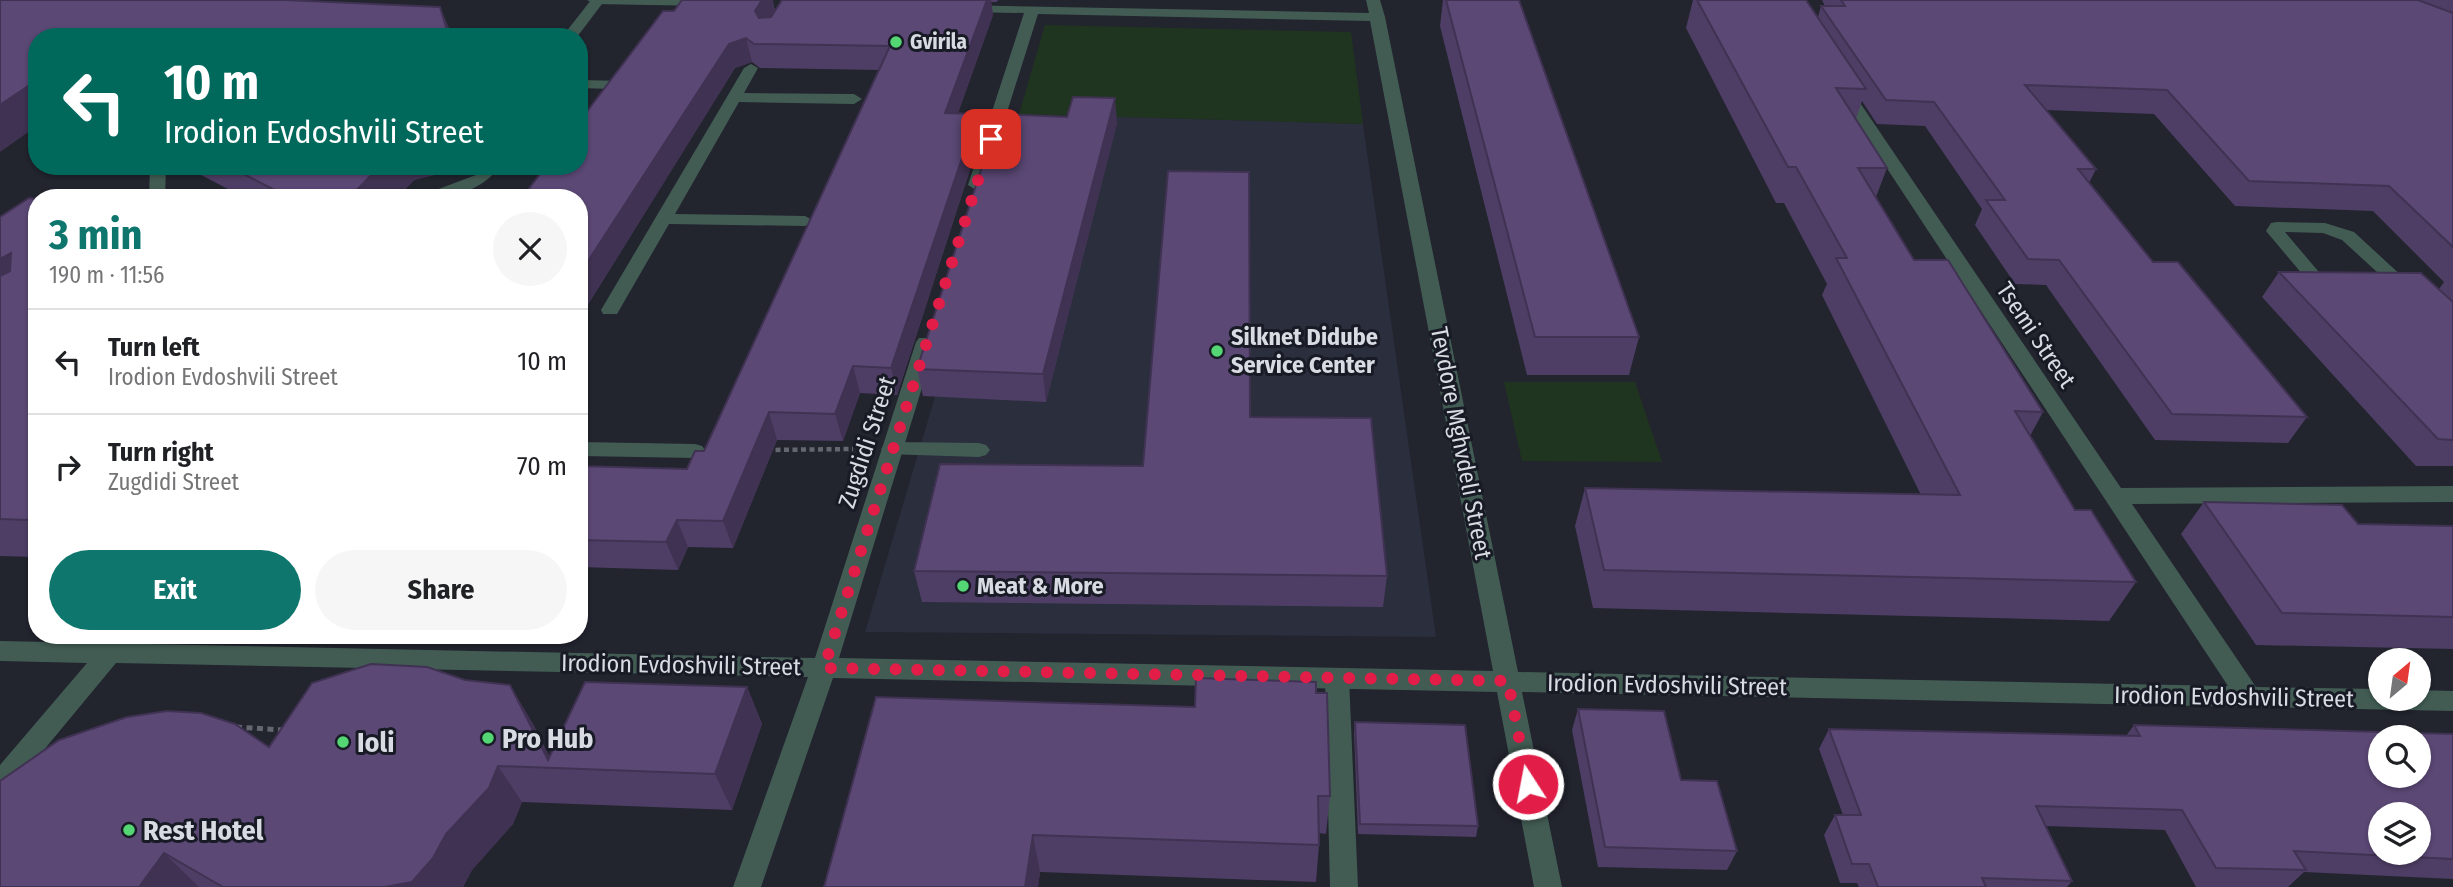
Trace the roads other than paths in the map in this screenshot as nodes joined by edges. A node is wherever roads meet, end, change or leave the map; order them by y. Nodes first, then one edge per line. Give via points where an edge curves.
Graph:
1 (596, 0) edge
2 (626, 1) edge
3 (721, 3) edge
4 (955, 4) edge
5 (1045, 7) edge
6 (1375, 8) edge
7 (576, 28) edge
8 (1828, 67) edge
9 (751, 68) edge
10 (588, 84) edge
11 (734, 97) junction
12 (854, 99) dead end
13 (610, 104) edge
14 (485, 175) edge
15 (455, 189) edge
16 (968, 209) edge
17 (663, 219) junction
18 (805, 220) dead end
19 (2320, 284) edge
20 (2424, 306) edge
21 (610, 310) dead end
22 (934, 316) edge
23 (588, 449) edge
24 (892, 449) junction
25 (979, 450) dead end
26 (695, 451) edge
27 (2453, 494) edge
28 (2116, 496) junction
29 (119, 644) edge
30 (0, 651) edge
31 (824, 668) junction
32 (1338, 678) junction
33 (1508, 681) junction
34 (2249, 697) junction
35 (2453, 701) edge
36 (0, 784) edge
37 (747, 887) edge
38 (1344, 887) edge
39 (1548, 887) edge

1 - 2 street
1 - 7 street
2 - 3 street
4 - 5 street
5 - 6 street
5 - 16 street
6 - 33 street, Tevdore Mghvdeli Street
8 - 28 street, Tsemi Street
9 - 11 street
10 - 13 street via 625,85
11 - 12 street
11 - 17 street
14 - 15 street
17 - 18 street
17 - 21 street
19 - 20 street via 2279,237 2277,227 2325,228 2348,236
22 - 24 street, Zugdidi Street
23 - 26 street
24 - 25 street
24 - 31 street, Zugdidi Street
27 - 28 street
28 - 34 street, Tsemi Street
29 - 30 street, Irodion Evdoshvili Street
29 - 31 street, Irodion Evdoshvili Street
29 - 36 street
31 - 32 street, Irodion Evdoshvili Street
31 - 37 street, Zugdidi Street
32 - 33 street, Irodion Evdoshvili Street
32 - 38 street
33 - 34 street, Irodion Evdoshvili Street
33 - 39 street, Tevdore Mghvdeli Street
34 - 35 street, Irodion Evdoshvili Street

